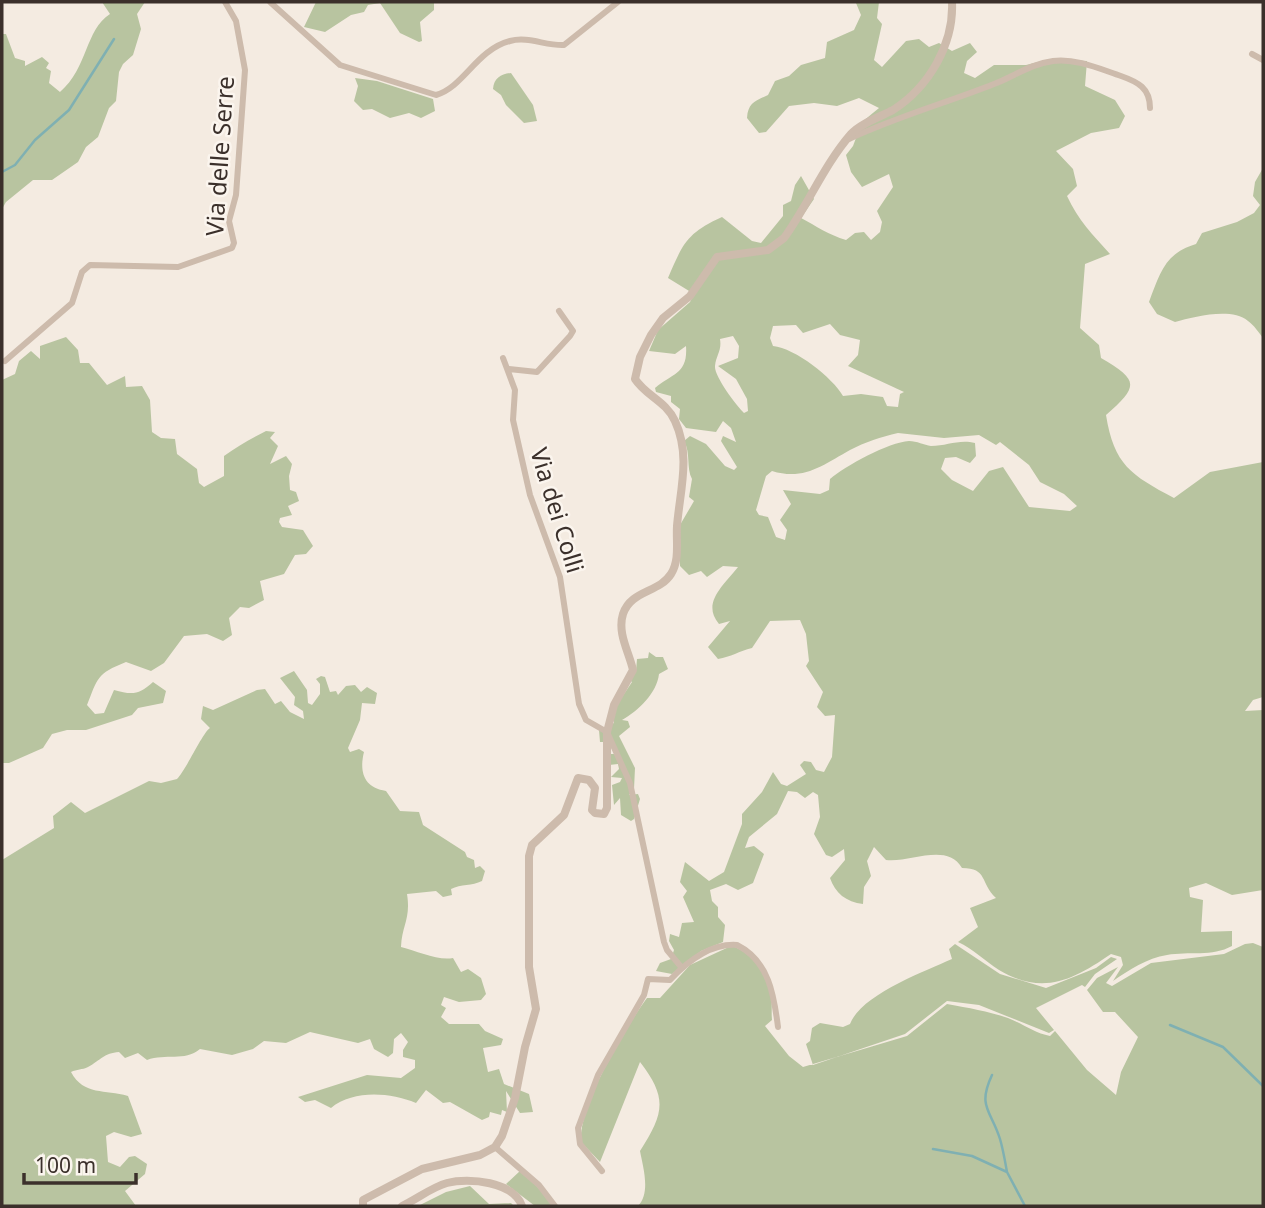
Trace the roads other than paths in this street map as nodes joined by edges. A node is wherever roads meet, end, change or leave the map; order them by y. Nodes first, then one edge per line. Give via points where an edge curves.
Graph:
1 (225, 2) edge
2 (270, 2) edge
3 (618, 2) edge
4 (952, 2) edge
5 (1252, 54) dead end
6 (1263, 60) edge
7 (1150, 108) dead end
8 (847, 140) junction
9 (559, 311) dead end
10 (503, 359) dead end
11 (5, 361) dead end
12 (509, 369) junction
13 (607, 732) junction
14 (682, 968) junction
15 (778, 1027) dead end
16 (495, 1147) junction
17 (602, 1171) dead end
18 (361, 1204) edge
19 (402, 1206) edge
20 (522, 1206) edge
21 (555, 1206) edge

1 - 11 street, Via delle Serre via 236,22 245,71 236,195 229,221 232,248 178,267 90,265 82,272 72,303
2 - 3 street via 340,65 436,95 446,92 468,67 499,45 526,39 564,46
4 - 8 street via 946,47 925,80 907,100 854,131
5 - 6 street
7 - 8 street via 1148,94 1140,84 1087,65 1055,61 1024,67 998,83
8 - 13 street via 784,238 768,250 724,254 712,263 690,296 663,318 640,357 635,379 663,402 677,424 684,481 677,559 670,575 632,598 624,613 621,628 633,670 614,705
9 - 12 street via 573,331 570,336 537,372
10 - 12 street, Via dei Colli
12 - 13 street, Via dei Colli via 515,390 513,420 527,482 560,577 579,704 586,720
13 - 14 street via 630,783 667,950
13 - 16 street via 604,814 592,810 595,788 589,780 578,778 564,815 532,845 527,868 529,967 536,1009 509,1122
14 - 15 street via 703,953 732,944 744,948 771,981
14 - 17 street via 670,980 648,979 581,1116 580,1144
16 - 18 street via 470,1159 422,1169
16 - 21 street via 539,1185
19 - 20 street via 446,1183 465,1180 509,1190

